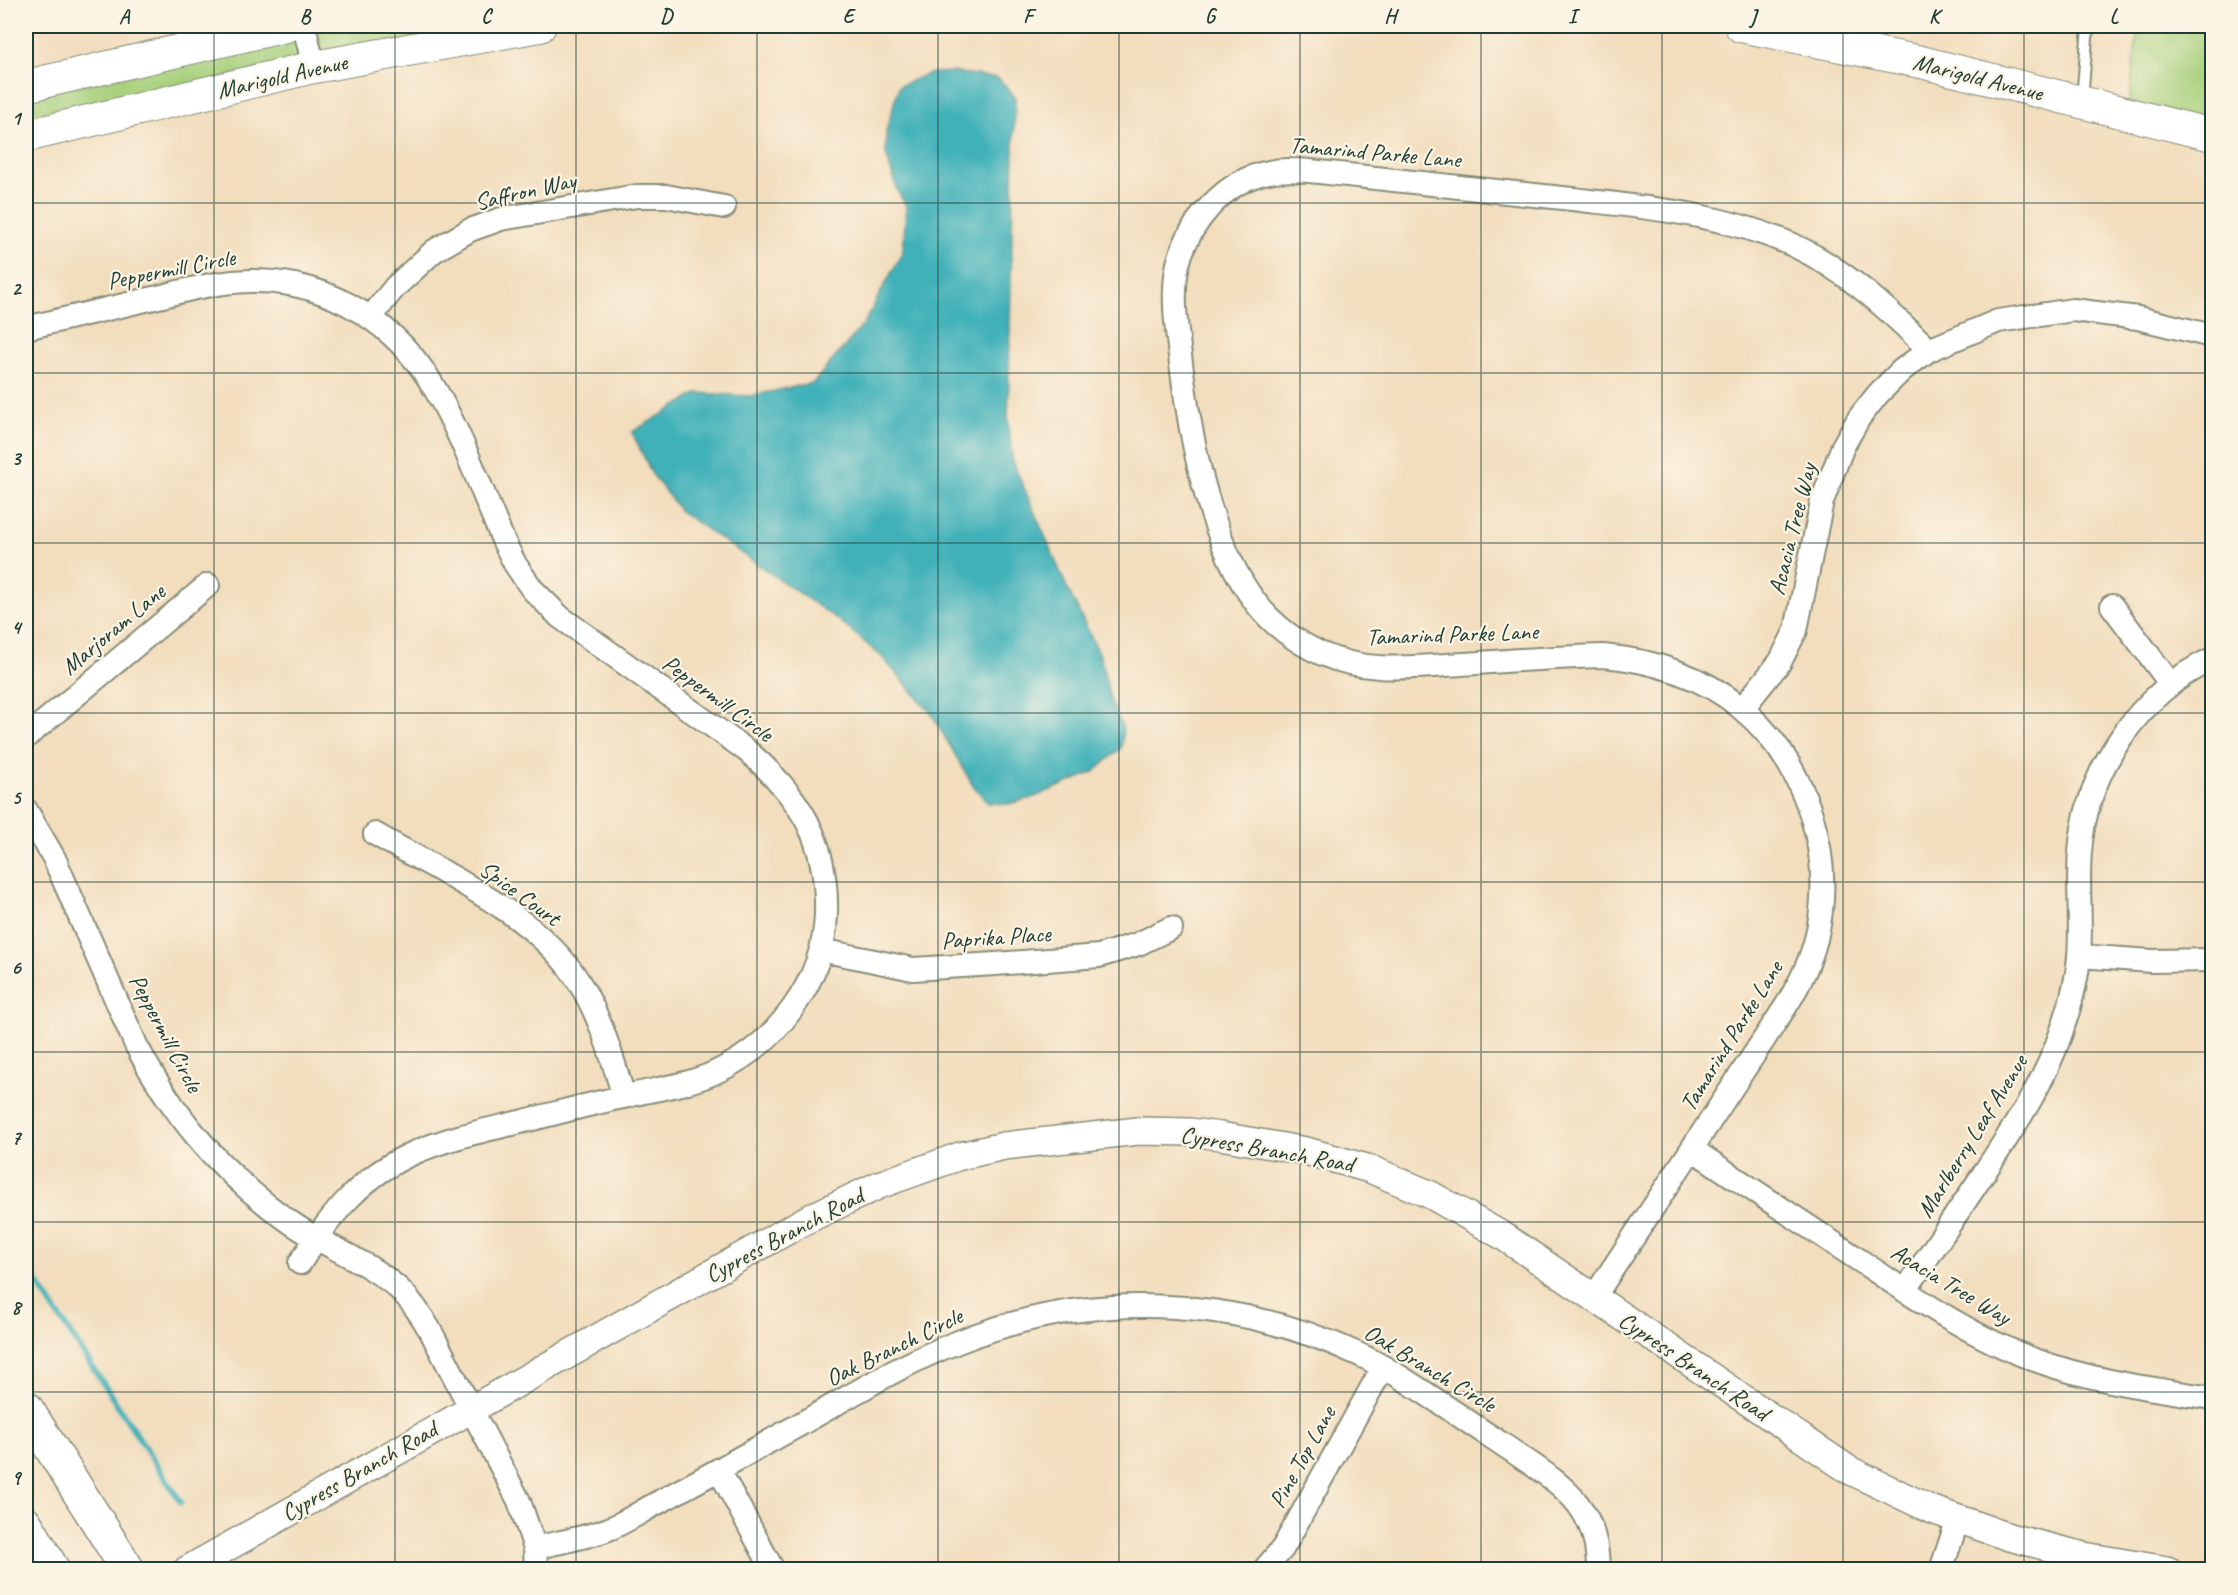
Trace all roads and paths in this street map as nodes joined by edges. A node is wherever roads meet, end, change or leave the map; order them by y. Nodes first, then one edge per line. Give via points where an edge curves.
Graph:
1 (286, 26) edge
2 (304, 26) edge
3 (540, 26) edge
4 (1741, 26) edge
5 (2088, 26) edge
6 (314, 68) junction
7 (26, 86) edge
8 (2082, 102) junction
9 (2212, 135) edge
10 (26, 136) edge
11 (724, 207) dead end
12 (370, 317) junction
13 (26, 328) edge
14 (2212, 336) edge
15 (1929, 350) junction
16 (208, 585) dead end
17 (2112, 606) dead end
18 (2212, 659) edge
19 (2170, 683) junction
20 (1742, 709) junction
21 (26, 737) edge
22 (26, 810) edge
23 (375, 834) dead end
24 (1171, 928) dead end
25 (821, 951) junction
26 (2079, 956) junction
27 (2212, 960) edge
28 (624, 1097) junction
29 (1692, 1149) junction
30 (316, 1238) junction
31 (300, 1263) dead end
32 (1905, 1291) junction
33 (1594, 1297) junction
34 (1383, 1367) junction
35 (2212, 1398) edge
36 (26, 1408) edge
37 (471, 1408) junction
38 (719, 1470) junction
39 (1958, 1519) junction
40 (26, 1524) edge
41 (535, 1559) edge
42 (53, 1569) edge
43 (128, 1569) edge
44 (187, 1569) edge
45 (773, 1569) edge
46 (1264, 1569) edge
47 (1598, 1569) edge
48 (1941, 1569) edge
49 (2167, 1569) edge

1 - 7 main road, Marigold Avenue
2 - 6 street
3 - 6 main road, Marigold Avenue
4 - 8 main road, Marigold Avenue via 1921,62
5 - 8 lane
6 - 10 main road, Marigold Avenue
8 - 9 main road, Marigold Avenue
11 - 12 street, Saffron Way via 666,196 637,196 501,219 471,230 434,251
12 - 13 street, Peppermill Circle via 322,293 256,281 206,286
12 - 25 street, Peppermill Circle via 407,350 435,390 514,564 532,590 560,617 746,750 789,792 818,844 825,873 826,927
14 - 15 street, Acacia Tree Way via 2138,318 2073,310 1998,321
15 - 20 street, Acacia Tree Way via 1878,394 1843,447 1822,501 1796,630 1780,662
15 - 20 street, Tamarind Parke Lane via 1862,287 1831,266 1756,230 1686,212 1281,170 1253,176 1226,192 1192,231 1175,283 1178,342 1197,458 1224,544 1241,579 1268,617 1319,652 1360,666 1404,668 1578,657 1624,658 1682,674
16 - 21 street, Marjoram Lane
17 - 19 street
18 - 19 street, Marlberry Leaf Avenue
19 - 26 street, Marlberry Leaf Avenue via 2145,707 2116,746 2092,796 2080,849
20 - 29 street, Tamarind Parke Lane via 1789,764 1806,798 1822,869 1820,918 1799,985
22 - 30 street, Peppermill Circle via 54,858 136,1045 167,1098 220,1163 264,1202
23 - 28 street, Spice Court via 487,898 553,950 578,981 599,1019
24 - 25 street, Paprika Place via 1099,956 995,964 913,969
25 - 28 street, Peppermill Circle via 795,1004 776,1030 754,1050 690,1082
26 - 27 street
26 - 32 street, Marlberry Leaf Avenue via 2060,1036 2034,1094
28 - 30 street, Peppermill Circle via 468,1134 415,1152 382,1170 349,1196
29 - 32 street, Acacia Tree Way
29 - 33 street, Tamarind Parke Lane
30 - 31 street, Peppermill Circle
30 - 37 street, Peppermill Circle via 399,1289 431,1332
32 - 35 street, Acacia Tree Way via 1976,1334 2035,1360 2096,1378
33 - 37 street, Cypress Branch Road via 1476,1219 1370,1169 1306,1151 1220,1136 1164,1131 1114,1133 981,1151 879,1185 806,1220
33 - 39 street, Cypress Branch Road via 1849,1470
34 - 38 street, Oak Branch Circle via 1301,1331 1245,1316 1160,1305 1079,1310 1017,1322 957,1342 893,1373
34 - 46 street, Pine Top Lane via 1283,1548
34 - 47 street, Oak Branch Circle via 1548,1475 1575,1497 1595,1536
36 - 43 main road
37 - 41 street, Oak Branch Circle via 519,1501
37 - 44 street, Cypress Branch Road
38 - 41 street, Oak Branch Circle via 608,1530
38 - 45 street
39 - 48 street
39 - 49 street, Cypress Branch Road via 2047,1548
40 - 42 main road

